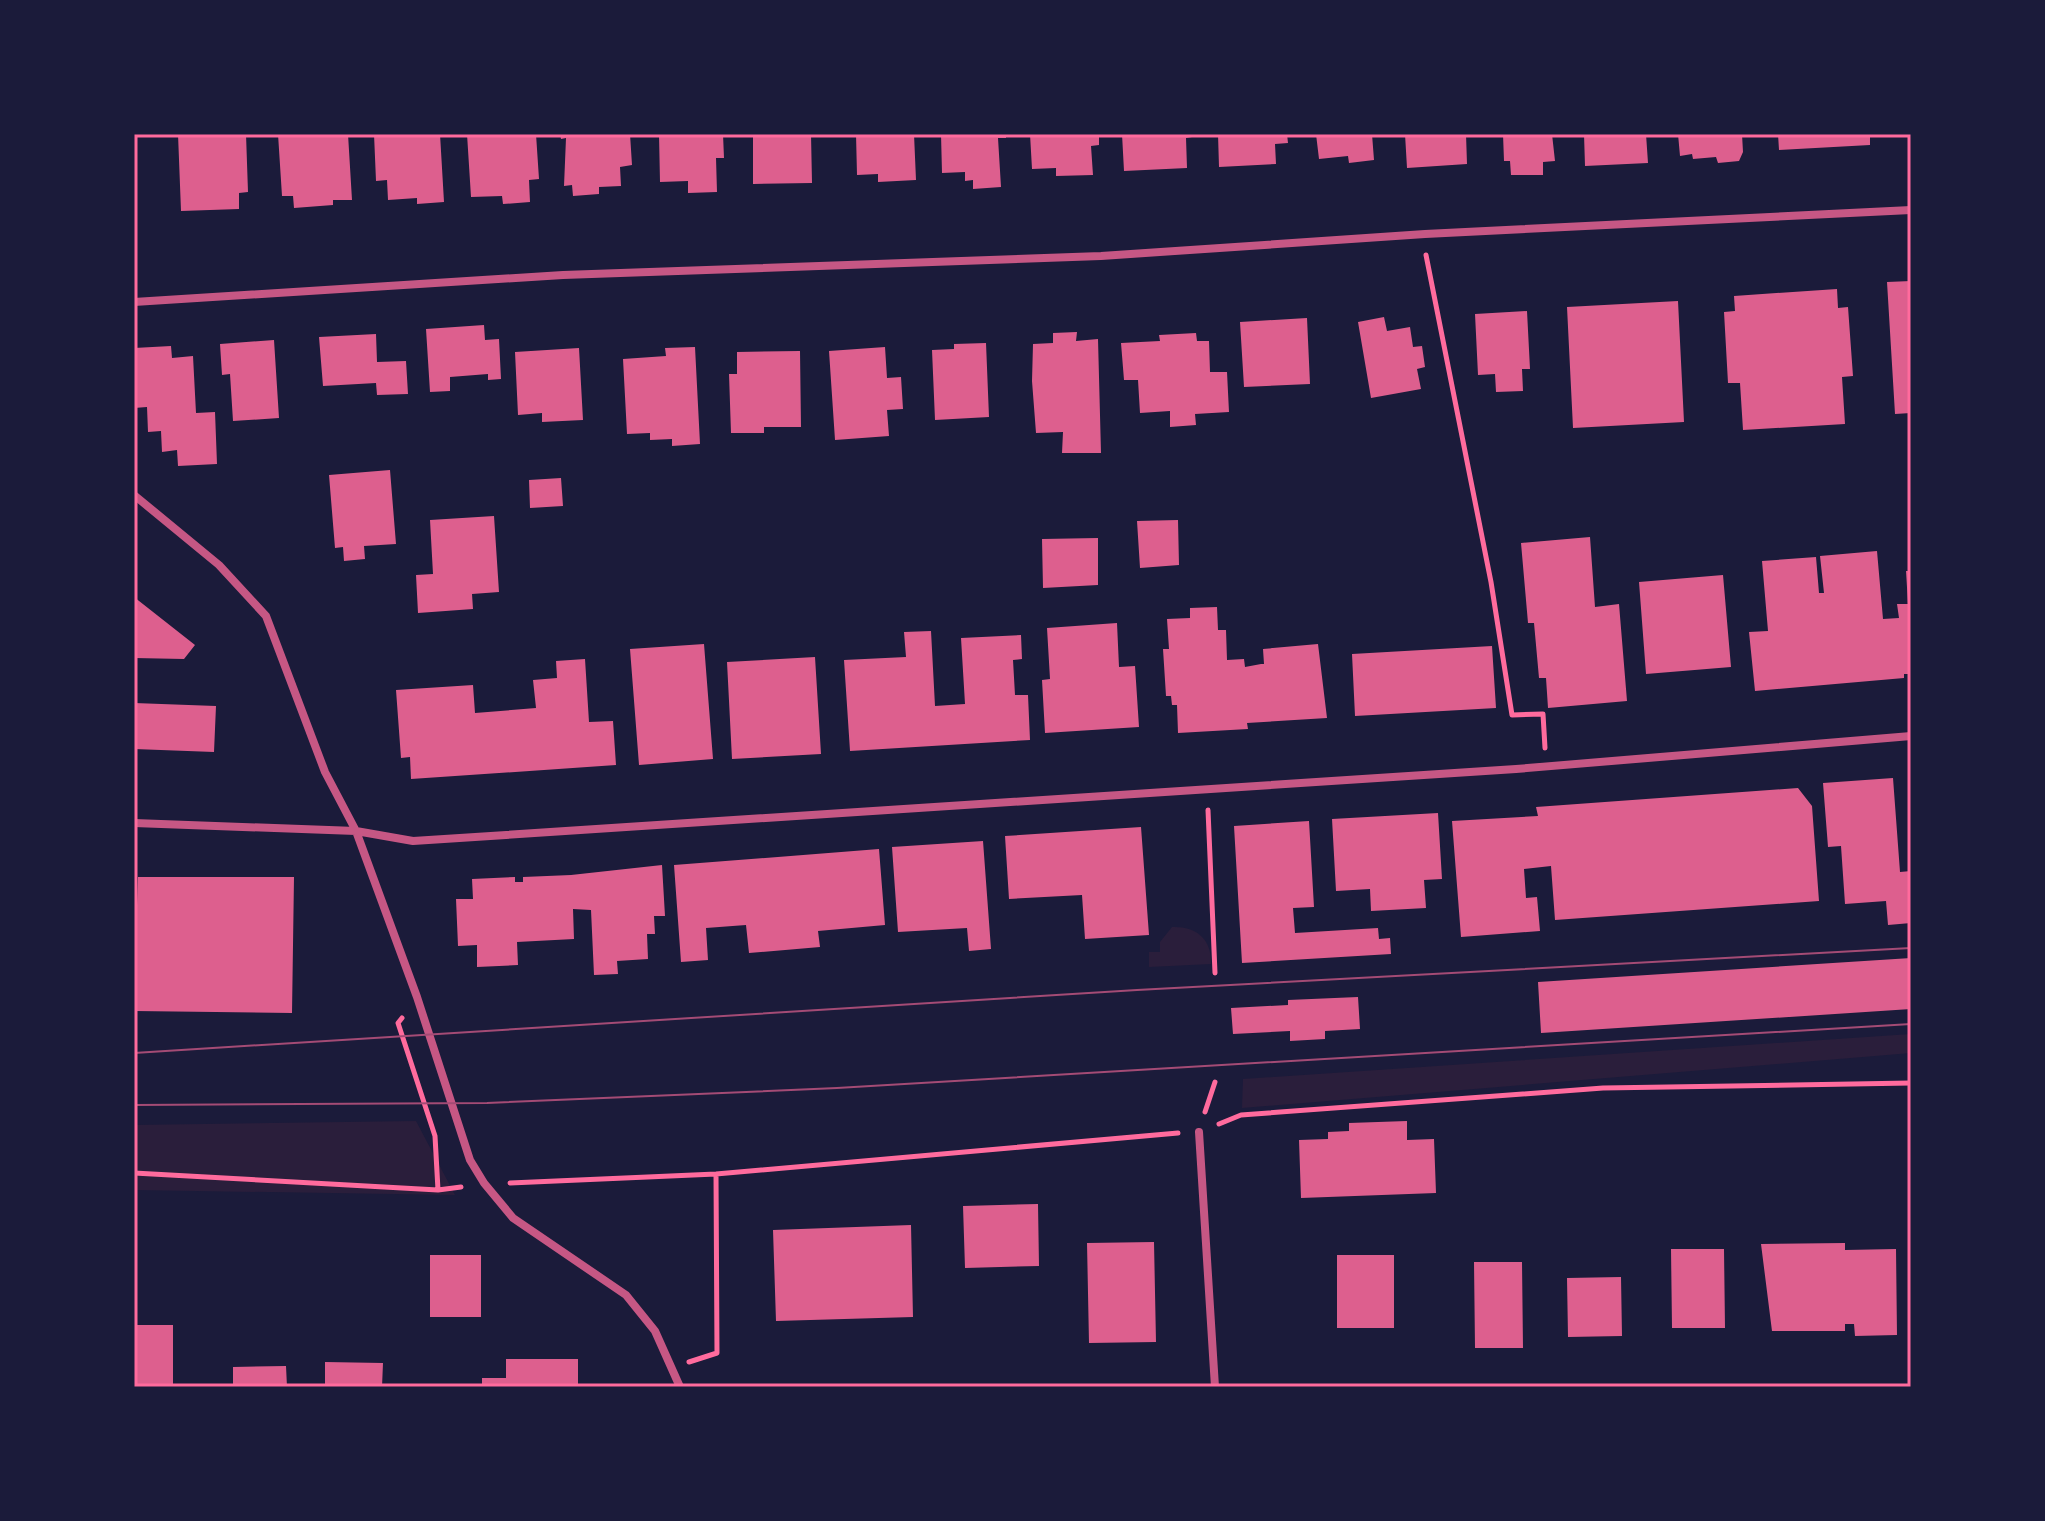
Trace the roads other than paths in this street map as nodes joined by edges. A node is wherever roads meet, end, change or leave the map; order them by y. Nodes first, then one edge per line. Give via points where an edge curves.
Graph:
1 (1911, 210) edge
2 (134, 302) edge
3 (134, 495) edge
4 (1911, 736) edge
5 (134, 823) edge
6 (356, 831) junction
7 (1199, 1132) road end
8 (680, 1387) edge
9 (1215, 1387) edge

1 - 2 street via 1101,256 563,275
3 - 6 street via 219,565 266,616 325,772
4 - 6 street via 1546,766 413,841
5 - 6 street
6 - 8 street via 470,1160 513,1218 626,1295 655,1331
7 - 9 street

